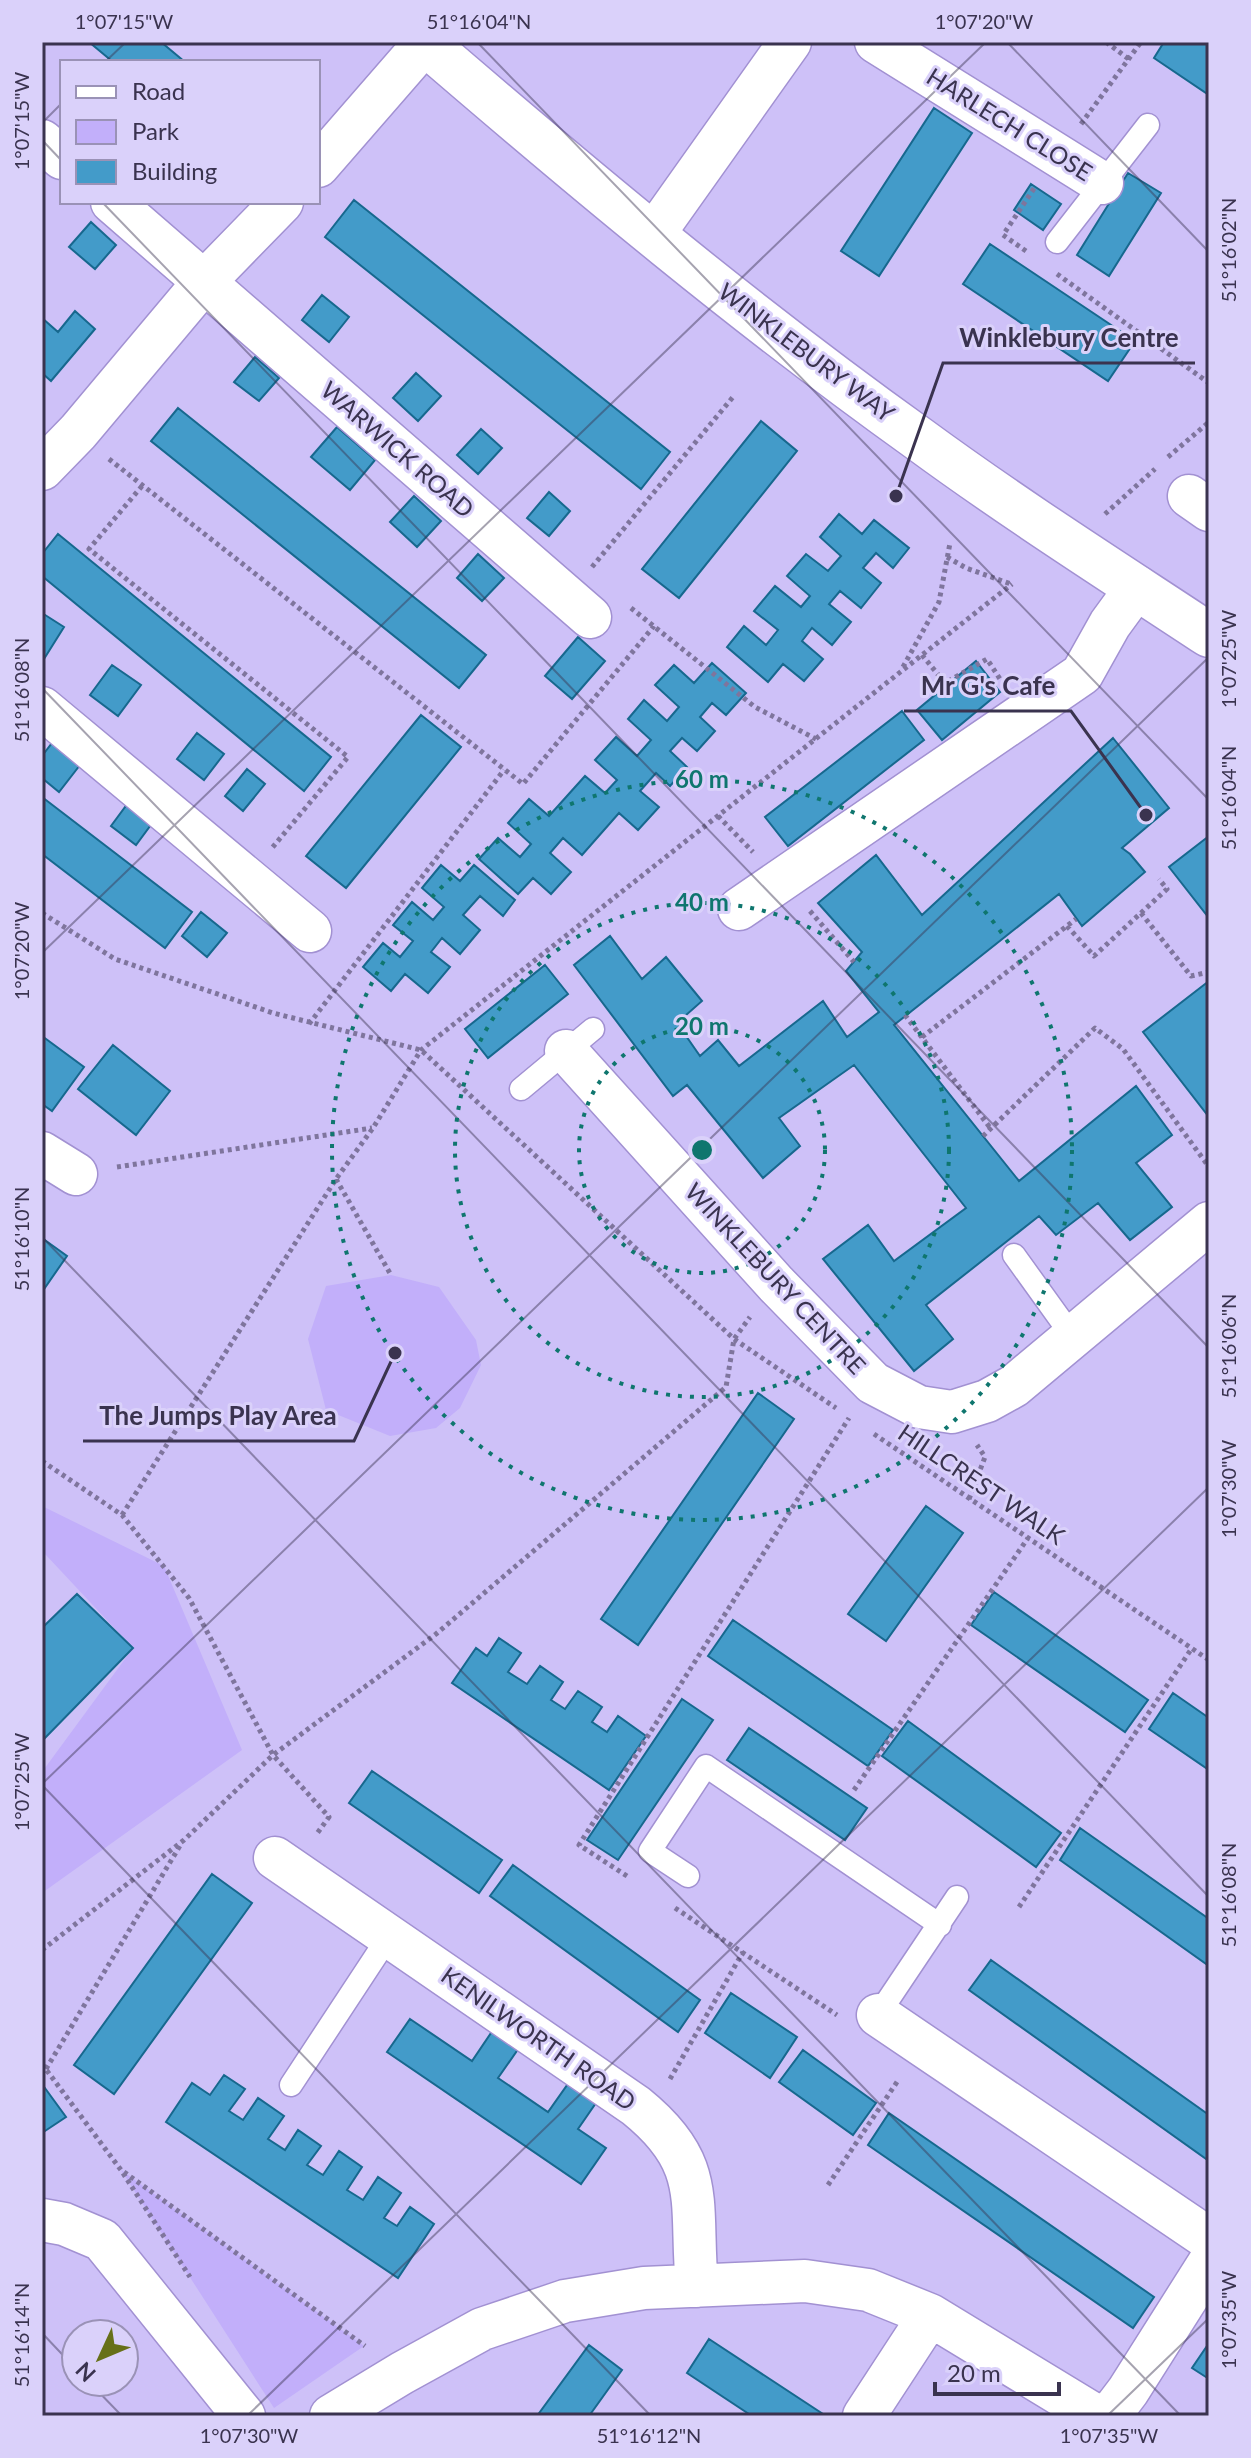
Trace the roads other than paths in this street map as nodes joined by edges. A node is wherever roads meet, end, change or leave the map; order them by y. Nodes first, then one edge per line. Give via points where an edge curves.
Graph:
1 (425, 42) edge
2 (790, 42) edge
3 (876, 42) edge
4 (1148, 125) dead end
5 (42, 141) edge
6 (60, 156) edge
7 (320, 164) edge
8 (1102, 183) junction
9 (114, 204) edge
10 (280, 204) edge
11 (653, 235) junction
12 (1057, 242) dead end
13 (204, 282) junction
14 (42, 469) edge
15 (1137, 587) junction
16 (605, 609) road end
17 (1209, 635) edge
18 (42, 708) edge
19 (739, 909) dead end
20 (310, 931) dead end
21 (579, 1040) joint
22 (521, 1089) dead end
23 (1209, 1223) edge
24 (1014, 1255) dead end
25 (1073, 1337) junction
26 (283, 1863) road end
27 (688, 1876) dead end
28 (957, 1897) dead end
29 (940, 1925) junction
30 (389, 1936) junction
31 (878, 2015) joint
32 (291, 2085) dead end
33 (42, 2220) edge
34 (1209, 2239) edge
35 (1209, 2263) edge
36 (697, 2286) junction
37 (930, 2315) junction
38 (244, 2416) edge
39 (331, 2416) edge
40 (864, 2416) edge
41 (1096, 2416) edge
42 (1109, 2416) edge

1 - 7 street
1 - 11 street, WINKLEBURY WAY
2 - 11 street
3 - 8 street, HARLECH CLOSE
4 - 8 lane
5 - 6 street
8 - 12 lane
9 - 13 street, WARWICK ROAD
10 - 13 street
11 - 15 street, WINKLEBURY WAY via 916,437
13 - 14 street
13 - 16 street, WARWICK ROAD
15 - 17 street, WINKLEBURY WAY
15 - 19 street via 1082,674
18 - 20 street
21 - 22 lane
21 - 25 street, WINKLEBURY CENTRE via 776,1284 873,1383 919,1407 952,1412 1014,1386
23 - 25 street
24 - 25 lane
26 - 30 street, KENILWORTH ROAD
27 - 29 lane via 650,1851 706,1766
28 - 29 lane
29 - 31 lane
30 - 32 lane
30 - 36 street, KENILWORTH ROAD via 661,2126 683,2157 694,2195
31 - 34 street
33 - 38 street via 102,2240
35 - 42 street
36 - 37 street via 805,2281 868,2290
36 - 39 street via 565,2301 482,2329
37 - 40 street
37 - 41 street

